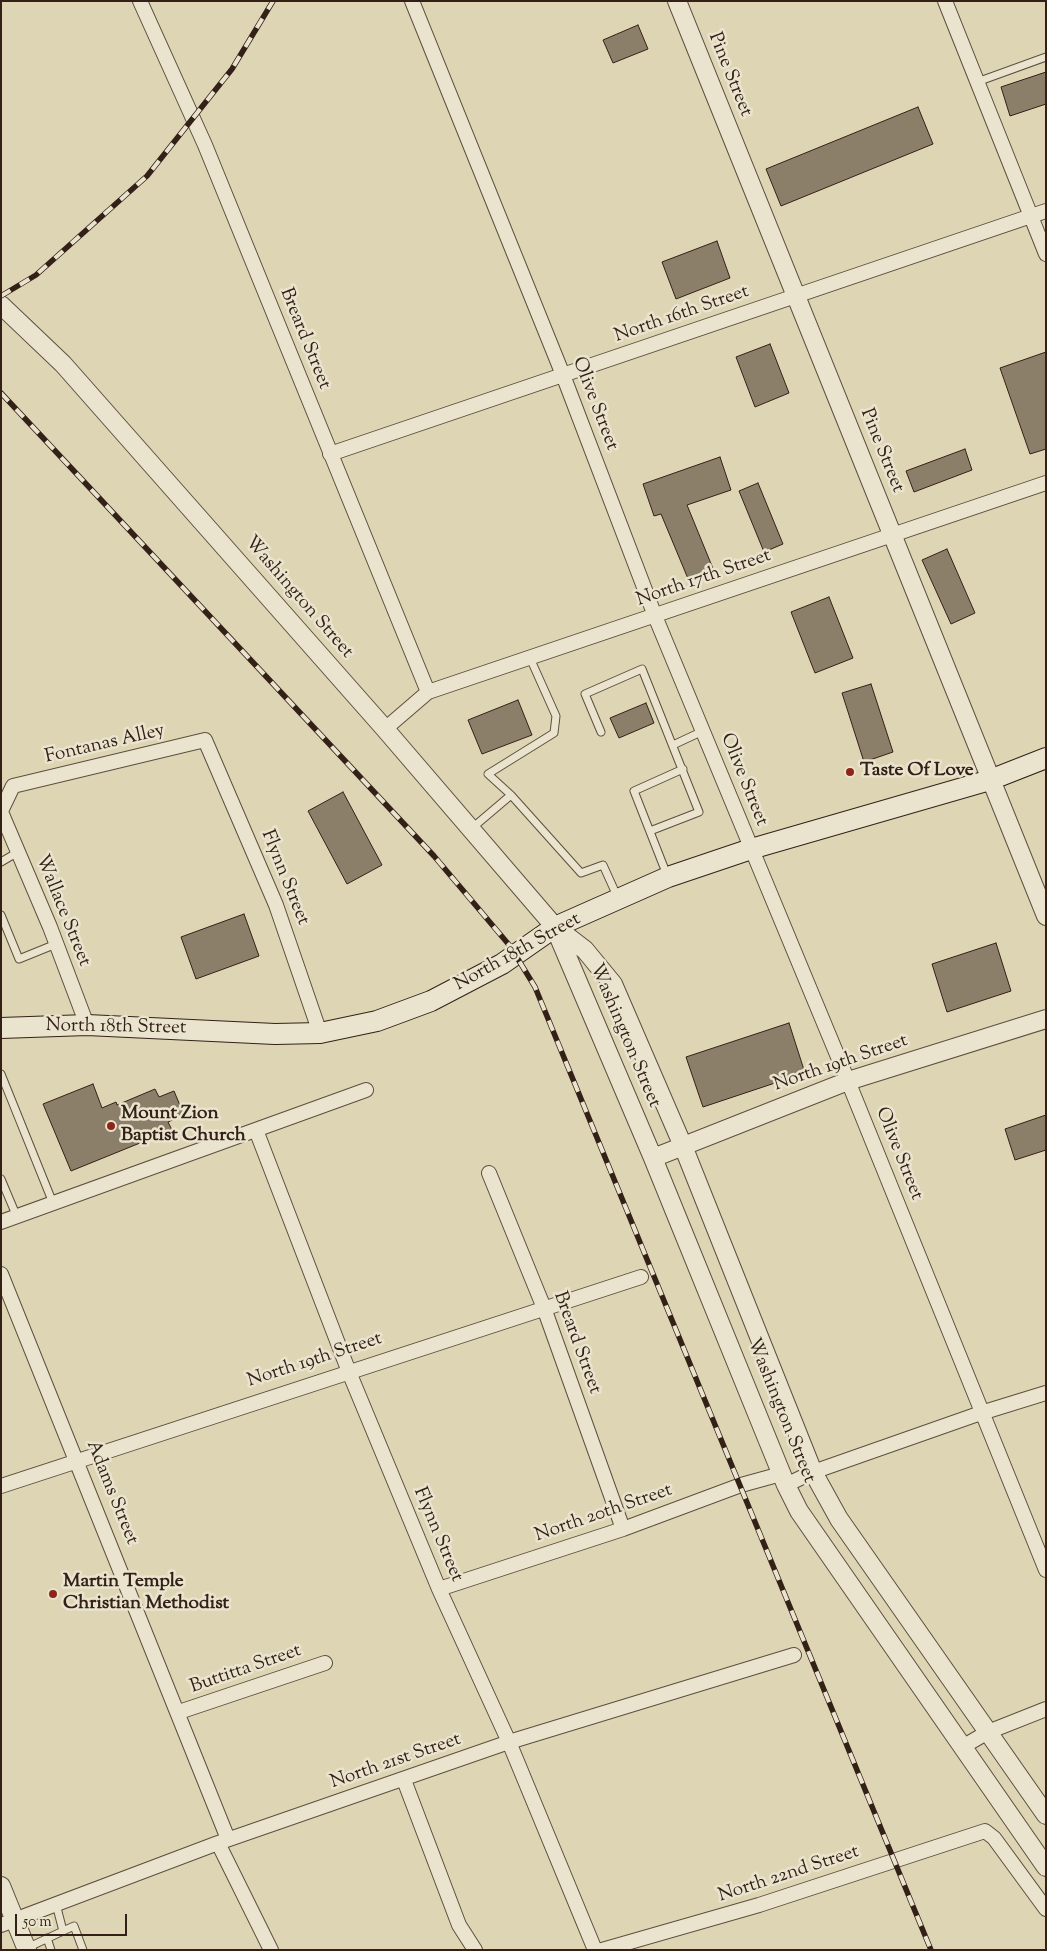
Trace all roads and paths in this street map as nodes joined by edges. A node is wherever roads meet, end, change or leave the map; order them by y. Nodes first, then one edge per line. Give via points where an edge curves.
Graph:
1 (140, 1) edge
2 (412, 1) edge
3 (677, 1) edge
4 (945, 1) edge
5 (1046, 57) edge
6 (977, 82) junction
7 (1046, 211) edge
8 (1031, 216) junction
9 (1046, 254) edge
10 (796, 296) junction
11 (1, 306) edge
12 (563, 375) junction
13 (330, 454) junction
14 (1046, 483) edge
15 (892, 535) junction
16 (655, 616) junction
17 (530, 658) junction
18 (428, 692) junction
19 (385, 729) junction
20 (703, 731) junction
21 (601, 732) dead end
22 (205, 740) joint
23 (673, 745) junction
24 (1046, 758) edge
25 (682, 769) junction
26 (990, 780) junction
27 (13, 786) joint
28 (511, 795) junction
29 (1, 811) edge
30 (471, 829) junction
31 (650, 831) junction
32 (751, 849) junction
33 (18, 852) junction
34 (1, 862) edge
35 (668, 877) junction
36 (619, 899) junction
37 (1, 915) edge
38 (1046, 916) edge
39 (555, 927) junction
40 (56, 944) junction
41 (1046, 1018) edge
42 (87, 1025) junction
43 (1, 1028) edge
44 (320, 1033) junction
45 (1, 1074) edge
46 (848, 1080) junction
47 (366, 1090) dead end
48 (256, 1130) junction
49 (683, 1146) junction
50 (653, 1158) junction
51 (489, 1173) dead end
52 (1, 1179) edge
53 (53, 1203) junction
54 (17, 1217) junction
55 (1, 1222) edge
56 (1, 1274) edge
57 (641, 1277) dead end
58 (544, 1308) junction
59 (349, 1372) junction
60 (1046, 1393) edge
61 (981, 1412) junction
62 (78, 1461) junction
63 (813, 1472) junction
64 (784, 1479) junction
65 (1, 1486) edge
66 (623, 1528) junction
67 (1046, 1570) edge
68 (439, 1589) junction
69 (794, 1655) dead end
70 (325, 1663) dead end
71 (1046, 1709) edge
72 (179, 1712) junction
73 (988, 1732) junction
74 (509, 1742) junction
75 (964, 1746) junction
76 (404, 1780) junction
77 (1046, 1815) edge
78 (223, 1841) junction
79 (1046, 1866) edge
80 (1, 1886) edge
81 (56, 1904) junction
82 (1046, 1909) edge
83 (8, 1922) edge
84 (63, 1931) junction
85 (47, 1938) junction
86 (27, 1949) edge
87 (51, 1950) edge
88 (83, 1950) edge
89 (271, 1950) edge
90 (475, 1950) edge
91 (595, 1950) edge
92 (602, 1950) edge

1 - 13 street, Breard Street via 206,145
2 - 12 street, Olive Street
3 - 10 street, Pine Street
4 - 6 street
5 - 6 lane
6 - 8 street
7 - 8 street, North 16th Street
8 - 9 street
8 - 10 street, North 16th Street
10 - 12 street, North 16th Street
10 - 15 street, Pine Street
11 - 19 street, Washington Street via 64,364
12 - 13 street, North 16th Street
12 - 16 street, Olive Street
13 - 18 street, Breard Street
14 - 15 street, North 17th Street
15 - 16 street, North 17th Street
15 - 26 street, Pine Street
16 - 17 street, North 17th Street
16 - 20 street, Olive Street
17 - 18 street, North 17th Street
17 - 28 lane via 556,716 554,733 488,774
18 - 19 street, North 17th Street
19 - 30 street, Washington Street
20 - 23 lane
20 - 32 street, Olive Street
21 - 23 lane via 585,694 642,669
22 - 27 street, Fontanas Alley
22 - 44 street, Flynn Street via 276,905
23 - 25 lane
24 - 26 main road, North 18th Street
25 - 31 lane via 634,791
25 - 31 lane via 699,812
26 - 32 main road, North 18th Street
26 - 38 street, Pine Street
27 - 29 street, Wallace Street
28 - 30 lane
28 - 36 lane via 581,874 603,865
29 - 33 street, Wallace Street
30 - 39 street, Washington Street
31 - 35 lane
32 - 35 main road, North 18th Street
32 - 46 street, Olive Street
33 - 34 lane
33 - 40 street, Wallace Street
35 - 36 main road, North 18th Street
36 - 39 main road, North 18th Street
37 - 40 lane via 19,959
39 - 44 main road, North 18th Street via 502,964 431,1001 376,1021
39 - 49 street, Washington Street via 585,950 613,984
39 - 50 street, Washington Street
40 - 42 street, Wallace Street
41 - 46 street, North 19th Street
42 - 43 main road, North 18th Street
42 - 44 main road, North 18th Street via 275,1034
45 - 53 lane
46 - 49 street, North 19th Street
46 - 61 street, Olive Street
47 - 48 street
48 - 53 street
48 - 59 street, Flynn Street
49 - 50 street, North 19th Street
49 - 63 street, Washington Street
50 - 64 street, Washington Street
51 - 58 street, Breard Street
52 - 54 lane
53 - 54 street
54 - 55 street
56 - 62 street, Adams Street
57 - 58 street, North 19th Street
58 - 59 street, North 19th Street
58 - 66 street, Breard Street
59 - 62 street, North 19th Street
59 - 68 street, Flynn Street
60 - 61 street, North 20th Street
61 - 63 street, North 20th Street
61 - 67 street, Olive Street
62 - 65 street, North 19th Street
62 - 72 street, Adams Street
63 - 64 street, North 20th Street
63 - 73 street, Washington Street via 840,1518
64 - 66 street, North 20th Street via 742,1485
64 - 75 street, Washington Street via 814,1536
66 - 68 street, North 20th Street
68 - 74 street, Flynn Street
69 - 74 street, North 21st Street
70 - 72 street, Buttitta Street
71 - 73 street
72 - 78 street, Adams Street
73 - 75 street
73 - 77 street, Washington Street
74 - 76 street, North 21st Street
74 - 91 street, Flynn Street
75 - 79 street, Washington Street
76 - 78 street, North 21st Street
76 - 90 street via 459,1924
78 - 81 street, North 21st Street
78 - 89 street, Adams Street
80 - 83 street
81 - 83 street, North 21st Street
81 - 84 lane
82 - 92 street, North 22nd Street via 994,1838 985,1831 759,1905
83 - 86 street
84 - 85 lane
84 - 88 lane via 74,1926
85 - 86 lane
85 - 87 lane

